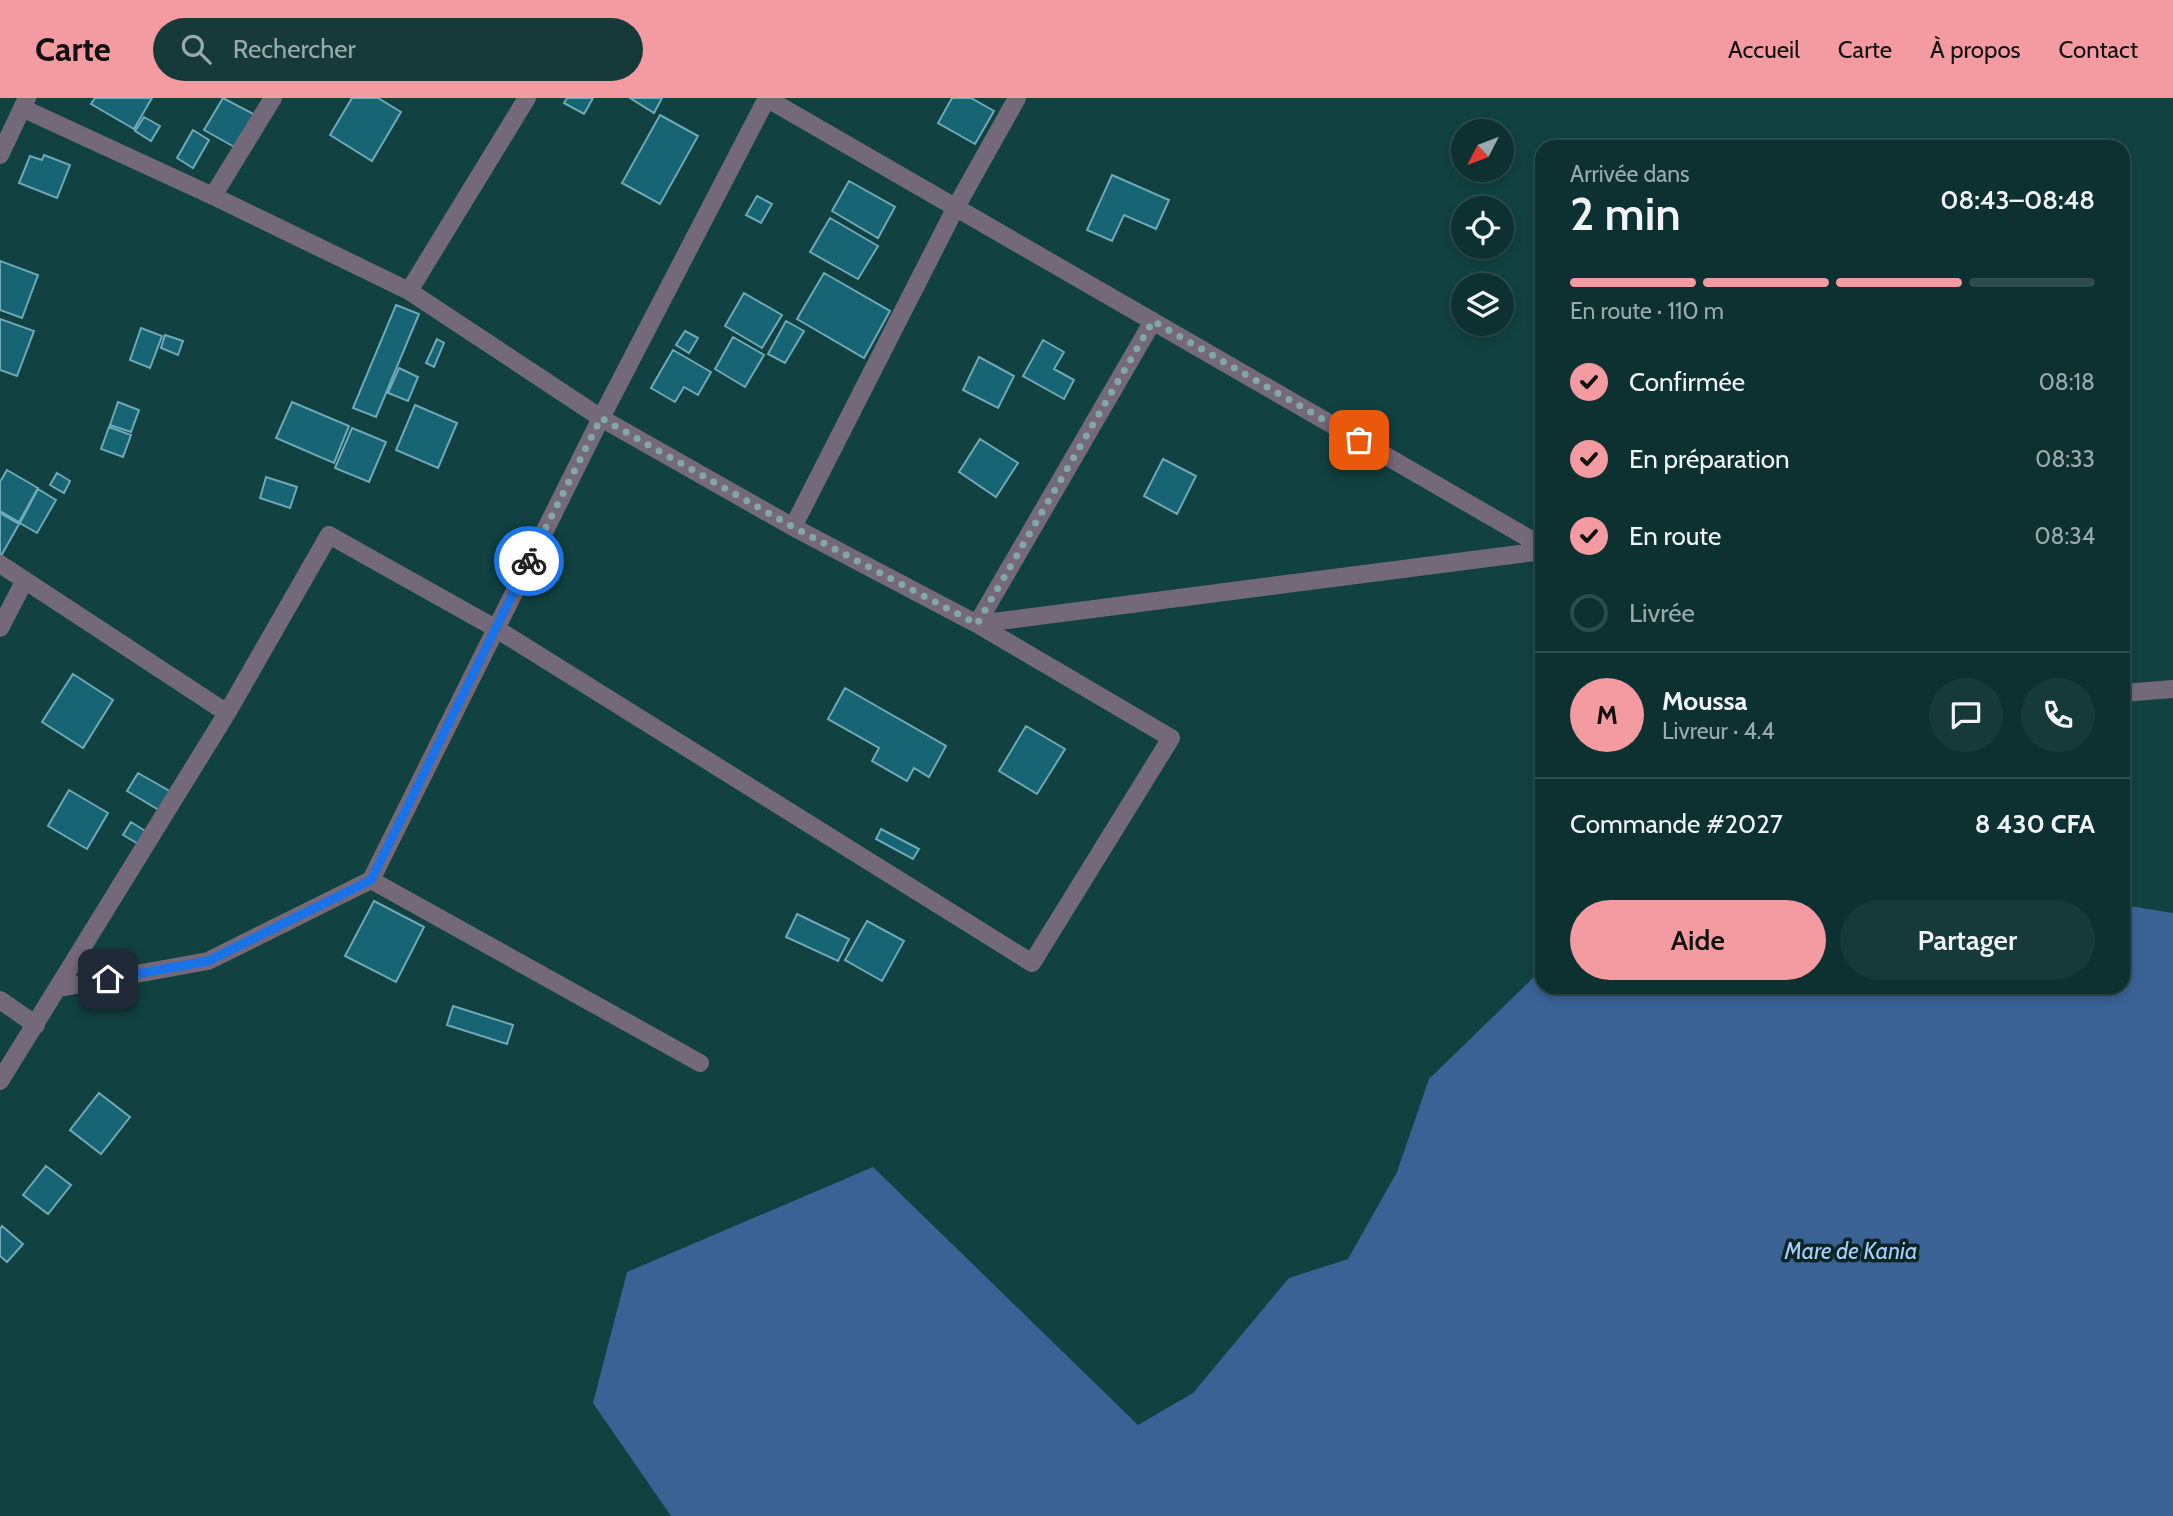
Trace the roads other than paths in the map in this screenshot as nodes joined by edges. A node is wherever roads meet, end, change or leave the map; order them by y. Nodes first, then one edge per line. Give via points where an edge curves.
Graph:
1 (273, 98) edge
2 (527, 98) edge
3 (766, 98) edge
4 (1017, 98) edge
5 (24, 103) edge
6 (0, 155) edge
7 (214, 196) junction
8 (956, 207) junction
9 (409, 291) junction
10 (1153, 321) junction
11 (601, 418) junction
12 (793, 527) junction
13 (1535, 542) edge
14 (1535, 552) edge
15 (0, 564) edge
16 (25, 580) junction
17 (977, 624) junction
18 (0, 628) edge
19 (495, 628) junction
20 (2173, 689) edge
21 (2130, 692) edge
22 (227, 713) junction
23 (371, 880) junction
24 (59, 988) junction
25 (0, 1000) edge
26 (36, 1025) junction
27 (700, 1063) dead end
28 (0, 1081) edge

1 - 7 street
2 - 9 street
3 - 8 street
3 - 11 street
4 - 8 street
5 - 6 street
5 - 7 street
7 - 9 street
8 - 10 street
8 - 12 street
9 - 11 street
10 - 13 street
10 - 17 street
11 - 12 street
11 - 19 street
12 - 17 street
14 - 17 street
15 - 16 street
16 - 18 street
16 - 22 street
17 - 19 street via 1171,738 1032,963
19 - 22 street via 329,535
19 - 23 street
20 - 21 street
22 - 24 street
23 - 24 street via 208,961
23 - 27 street
24 - 26 street
25 - 26 street
26 - 28 street

